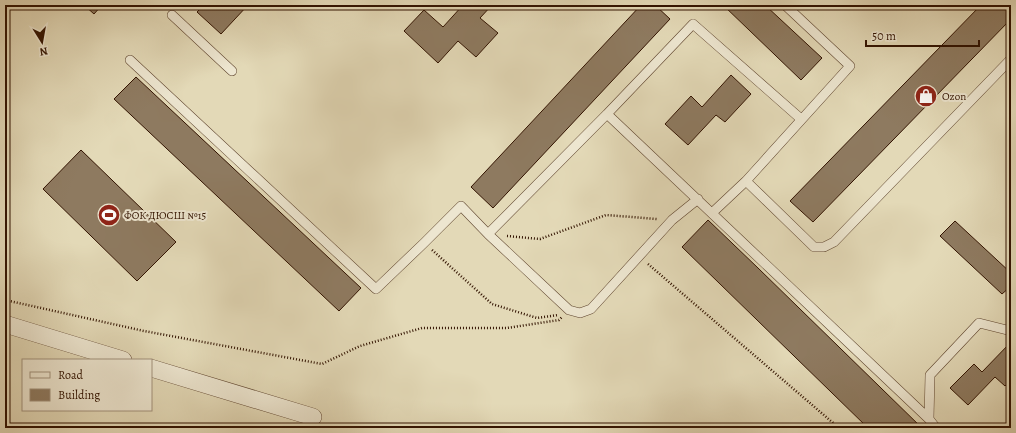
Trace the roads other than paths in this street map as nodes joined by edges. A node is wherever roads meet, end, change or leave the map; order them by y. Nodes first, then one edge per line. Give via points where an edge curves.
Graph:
1 (785, 5) edge
2 (172, 15) dead end
3 (1011, 59) edge
4 (130, 60) dead end
5 (232, 71) dead end
6 (606, 114) junction
7 (801, 119) junction
8 (746, 181) junction
9 (698, 199) junction
10 (712, 213) junction
11 (488, 234) junction
12 (5, 324) edge
13 (1011, 331) edge
14 (120, 359) edge
15 (152, 368) edge
16 (313, 417) dead end
17 (929, 419) junction
18 (936, 428) edge

1 - 7 lane via 850,66
2 - 5 lane
3 - 8 lane via 834,242 824,248 814,247
4 - 11 lane via 376,289 461,206
6 - 7 lane via 692,24
6 - 9 lane
6 - 11 lane
7 - 8 lane
8 - 10 lane
9 - 10 lane
9 - 11 lane via 672,220 591,309 580,313 570,310
10 - 17 lane
12 - 14 street
13 - 17 lane via 979,323 930,376
15 - 16 street
17 - 18 lane

